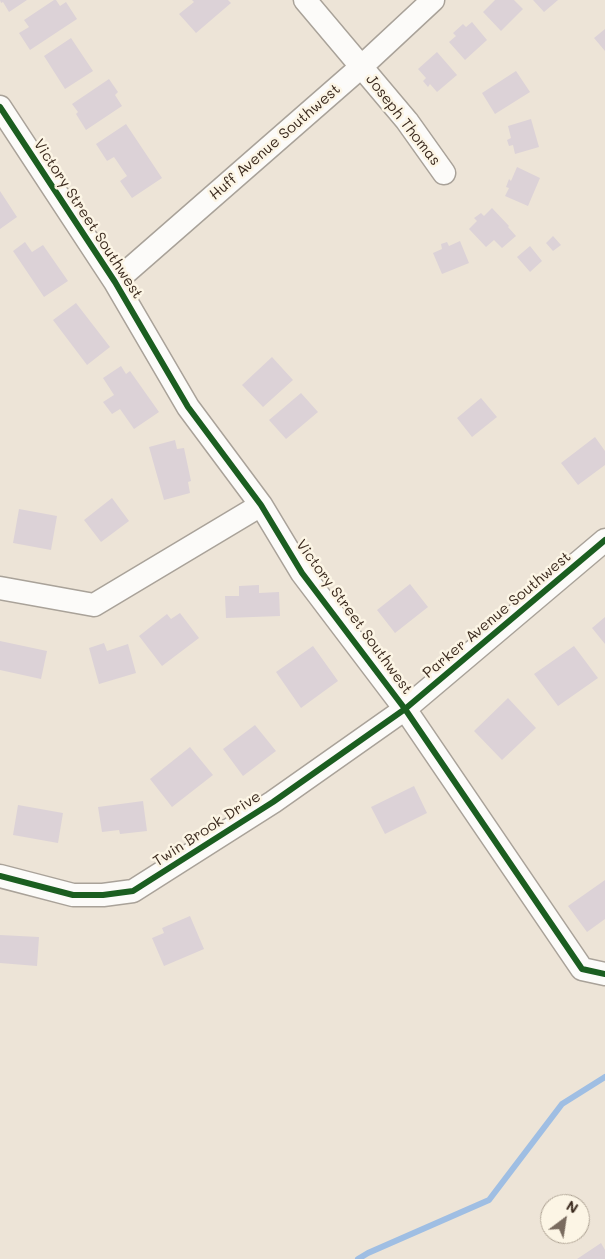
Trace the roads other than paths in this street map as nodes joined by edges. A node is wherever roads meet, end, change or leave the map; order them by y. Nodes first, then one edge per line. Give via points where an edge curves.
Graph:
1 (305, 0) edge
2 (433, 0) edge
3 (361, 67) junction
4 (0, 107) edge
5 (444, 173) dead end
6 (115, 282) junction
7 (261, 505) junction
8 (605, 540) edge
9 (0, 588) edge
10 (405, 708) junction
11 (0, 876) edge
12 (605, 974) edge

1 - 3 street, Joseph Thomas
2 - 3 street, Huff Avenue Southwest
3 - 5 street, Joseph Thomas via 407,121
3 - 6 street, Huff Avenue Southwest
4 - 6 street, Victory Street Southwest
6 - 7 street, Victory Street Southwest via 188,407
7 - 9 street via 94,605
7 - 10 street, Victory Street Southwest via 302,573
8 - 10 street, Parker Avenue Southwest
10 - 11 street, Twin Brook Drive via 272,802 134,891 73,895
10 - 12 street, Victory Street Southwest via 582,969

